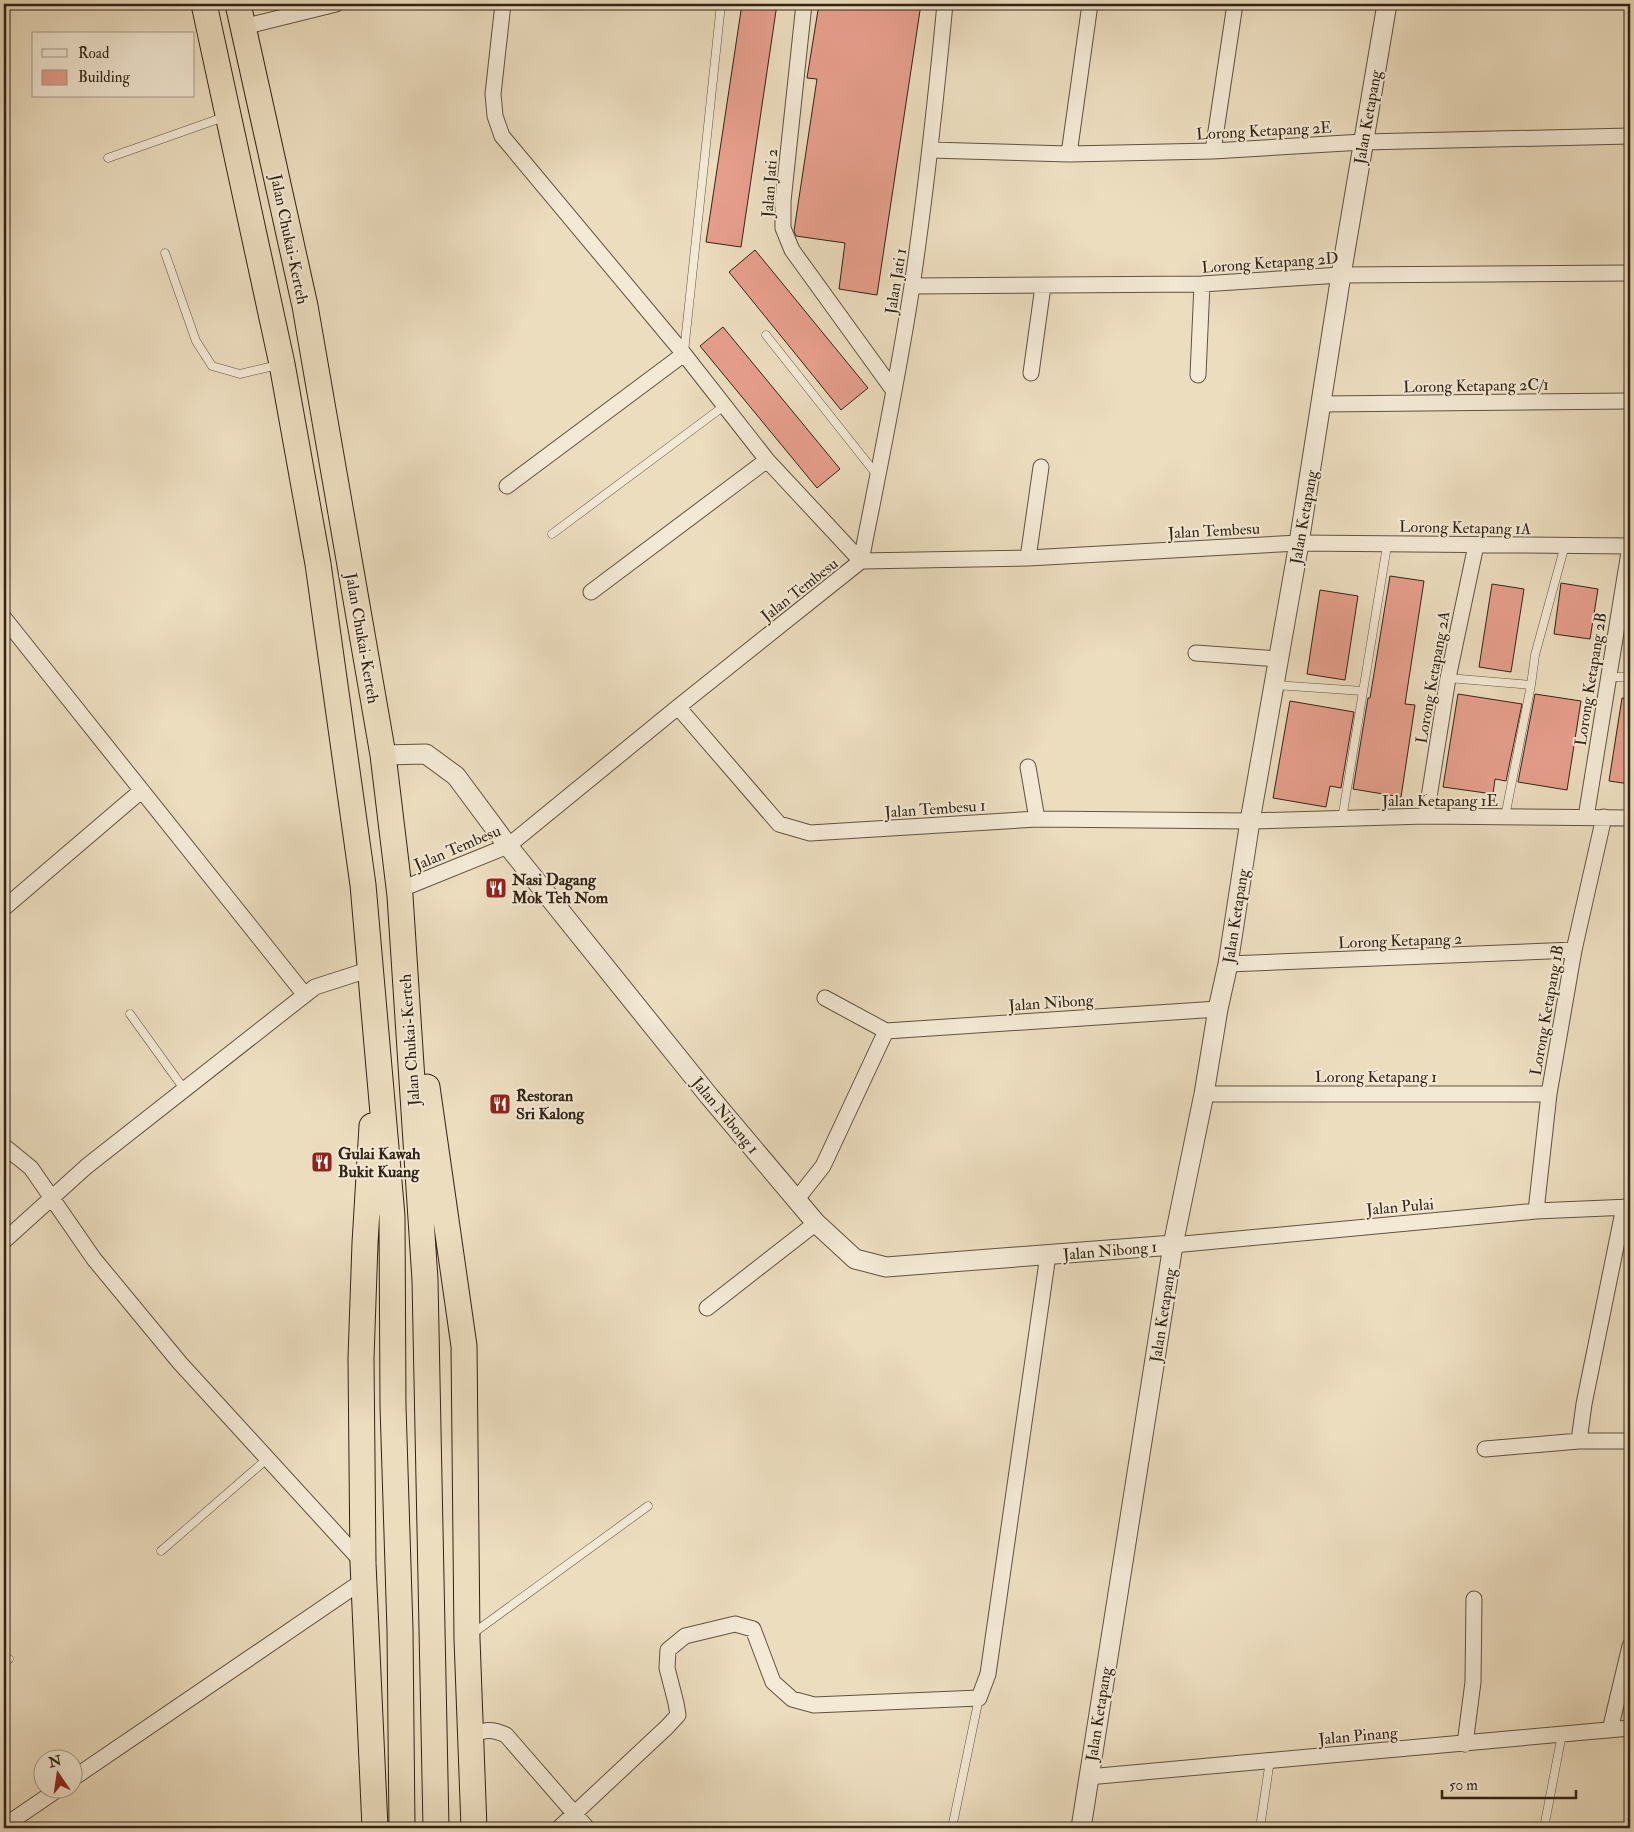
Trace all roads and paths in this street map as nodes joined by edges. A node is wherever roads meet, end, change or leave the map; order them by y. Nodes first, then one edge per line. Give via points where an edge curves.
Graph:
1 (204, 4) edge
2 (336, 4) edge
3 (503, 4) edge
4 (721, 4) edge
5 (804, 4) edge
6 (945, 4) edge
7 (1090, 4) edge
8 (1235, 4) edge
9 (1387, 4) edge
10 (240, 15) edge
11 (228, 115) junction
12 (1630, 136) edge
13 (1363, 142) junction
14 (930, 150) junction
15 (1213, 151) junction
16 (1069, 154) junction
17 (108, 158) dead end
18 (165, 254) dead end
19 (1630, 273) edge
20 (1341, 275) junction
21 (1202, 284) junction
22 (912, 286) junction
23 (1043, 286) junction
24 (766, 335) dead end
25 (684, 354) junction
26 (282, 364) junction
27 (1031, 373) dead end
28 (1198, 375) dead end
29 (894, 391) junction
30 (1630, 401) edge
31 (1322, 404) junction
32 (724, 406) junction
33 (767, 460) junction
34 (1041, 467) dead end
35 (878, 476) junction
36 (507, 486) dead end
37 (552, 534) dead end
38 (1299, 543) junction
39 (1476, 545) junction
40 (1565, 545) junction
41 (1630, 546) edge
42 (1386, 552) dead end
43 (1028, 558) junction
44 (861, 561) junction
45 (591, 592) dead end
46 (4, 618) edge
47 (1196, 652) dead end
48 (1279, 659) junction
49 (1608, 677) junction
50 (1448, 678) junction
51 (1630, 678) edge
52 (1275, 685) junction
53 (1531, 685) junction
54 (1363, 691) junction
55 (678, 707) junction
56 (383, 755) junction
57 (1028, 767) dead end
58 (142, 790) junction
59 (1426, 816) junction
60 (1505, 817) junction
61 (1586, 817) junction
62 (1604, 817) junction
63 (1342, 818) junction
64 (1630, 818) edge
65 (1037, 819) junction
66 (1250, 821) junction
67 (508, 846) junction
68 (400, 893) junction
69 (4, 908) edge
70 (1574, 950) junction
71 (1228, 964) junction
72 (371, 969) junction
73 (305, 995) junction
74 (825, 998) dead end
75 (1218, 1009) junction
76 (130, 1014) dead end
77 (886, 1031) junction
78 (378, 1042) junction
79 (184, 1089) junction
80 (1204, 1094) junction
81 (1549, 1094) junction
82 (4, 1146) edge
83 (52, 1198) junction
84 (797, 1199) junction
85 (1627, 1207) edge
86 (1536, 1211) junction
87 (816, 1223) junction
88 (4, 1241) edge
89 (1173, 1245) junction
90 (1048, 1254) junction
91 (707, 1308) dead end
92 (1579, 1441) junction
93 (1630, 1441) edge
94 (1485, 1449) dead end
95 (268, 1458) junction
96 (648, 1506) dead end
97 (161, 1551) dead end
98 (364, 1572) junction
99 (1474, 1598) dead end
100 (467, 1638) junction
101 (1630, 1646) edge
102 (979, 1698) junction
103 (1630, 1728) edge
104 (1610, 1730) junction
105 (1562, 1734) junction
106 (470, 1735) junction
107 (1465, 1744) junction
108 (1270, 1760) junction
109 (82, 1772) edge
110 (1088, 1777) junction
111 (43, 1800) edge
112 (575, 1813) junction
113 (4, 1826) edge
114 (375, 1828) edge
115 (402, 1828) edge
116 (436, 1828) edge
117 (474, 1828) edge
118 (560, 1828) edge
119 (587, 1828) edge
120 (952, 1828) edge
121 (1080, 1828) edge
122 (1260, 1828) edge
123 (1544, 1828) edge

1 - 11 highway, Jalan Chukai-Kerteh
2 - 10 street
3 - 25 street via 493,94 495,116 502,136
4 - 25 lane
5 - 29 street, Jalan Jati 2 via 783,201 783,228 792,250
6 - 14 street, Jalan Jati 1
7 - 16 street
8 - 15 street
9 - 13 street, Jalan Ketapang
10 - 56 highway, Jalan Chukai-Kerteh via 305,306
11 - 17 lane
11 - 26 highway, Jalan Chukai-Kerteh
12 - 13 street, Lorong Ketapang 2E
13 - 15 street, Lorong Ketapang 2E
13 - 20 street, Jalan Ketapang
14 - 16 street, Lorong Ketapang 2E
14 - 22 street, Jalan Jati 1
15 - 16 street, Lorong Ketapang 2E
18 - 26 lane via 196,341 212,366 240,374
19 - 20 street, Lorong Ketapang 2D
20 - 21 street, Lorong Ketapang 2D
20 - 31 street, Jalan Ketapang
21 - 23 street, Lorong Ketapang 2D
21 - 28 street
22 - 23 street, Lorong Ketapang 2D
22 - 29 street, Jalan Jati 1
23 - 27 street
24 - 35 lane
25 - 32 street
25 - 36 street
26 - 72 highway, Jalan Chukai-Kerteh via 318,564 363,886
29 - 35 street, Jalan Jati 1
30 - 31 street, Lorong Ketapang 2C/1
31 - 38 street, Jalan Ketapang
32 - 33 street
32 - 37 lane
33 - 44 street
33 - 45 street
34 - 43 street
35 - 44 street, Jalan Jati 1
38 - 39 street, Lorong Ketapang 1A
38 - 43 street, Jalan Tembesu
38 - 48 street, Jalan Ketapang
39 - 40 street, Lorong Ketapang 1A
39 - 50 street, Lorong Ketapang 2A
40 - 41 street, Lorong Ketapang 1A
40 - 53 lane via 1535,655
41 - 49 street, Lorong Ketapang 2B
42 - 54 lane
43 - 44 street, Jalan Tembesu
44 - 55 street, Jalan Tembesu
46 - 58 street
47 - 48 street
48 - 52 street, Jalan Ketapang
49 - 51 lane
49 - 61 street, Lorong Ketapang 2B
50 - 53 lane
50 - 59 street, Lorong Ketapang 2A
52 - 54 lane
52 - 66 street, Jalan Ketapang
53 - 60 lane
54 - 63 lane
55 - 65 street, Jalan Tembesu 1 via 779,824 810,833
55 - 67 street, Jalan Tembesu
56 - 67 street, Jalan Nibong 1 via 426,754 456,776
56 - 68 highway, Jalan Chukai-Kerteh
57 - 65 street
58 - 69 street
58 - 73 street
59 - 60 street, Jalan Ketapang 1E
59 - 63 street, Jalan Ketapang 1E
60 - 61 street, Jalan Ketapang 1E
61 - 62 street, Jalan Ketapang 1E
62 - 64 street, Jalan Ketapang 1E
62 - 70 street, Lorong Ketapang 1B
63 - 66 street, Jalan Ketapang 1E
65 - 66 street, Jalan Tembesu 1
66 - 71 street, Jalan Ketapang
67 - 68 street, Jalan Tembesu
67 - 84 street, Jalan Nibong 1 via 709,1096
68 - 100 highway via 464,1346
68 - 116 highway, Jalan Chukai-Kerteh via 425,1280
70 - 71 street, Lorong Ketapang 2
70 - 81 street, Lorong Ketapang 1B
71 - 75 street, Jalan Ketapang
72 - 73 street via 315,987
72 - 78 highway, Jalan Chukai-Kerteh
73 - 79 street
74 - 77 street
75 - 77 street, Jalan Nibong
75 - 80 street, Jalan Ketapang
76 - 79 lane
77 - 84 street via 823,1166
78 - 98 highway via 361,1348
78 - 115 highway, Jalan Chukai-Kerteh via 392,1216
79 - 83 street
80 - 81 street, Lorong Ketapang 1
80 - 89 street, Jalan Ketapang
81 - 86 street, Lorong Ketapang 1B
82 - 83 street via 30,1168
83 - 88 street
83 - 95 street via 94,1259 180,1363
84 - 87 street, Jalan Nibong 1
85 - 86 street, Jalan Pulai
85 - 92 street via 1584,1404
86 - 89 street, Jalan Pulai
87 - 90 street, Jalan Nibong 1 via 855,1259 886,1267
87 - 91 street
89 - 90 street, Jalan Nibong 1
89 - 110 street, Jalan Ketapang
90 - 102 street via 988,1674
92 - 93 street
92 - 94 street
95 - 97 lane
95 - 98 street
96 - 100 lane
98 - 109 street
98 - 114 highway
99 - 107 street via 1473,1682
100 - 106 highway
101 - 104 street
102 - 112 street via 814,1705 792,1699 773,1682 753,1629 735,1624 685,1636 668,1650 667,1668 678,1715
102 - 120 lane
103 - 104 street, Jalan Pinang
104 - 105 street, Jalan Pinang
105 - 107 street, Jalan Pinang
105 - 123 lane
106 - 112 street via 487,1730 506,1735
106 - 117 highway
107 - 108 street, Jalan Pinang
108 - 110 street, Jalan Pinang
108 - 122 lane
110 - 121 street, Jalan Ketapang
111 - 113 street
112 - 118 street
112 - 119 street

